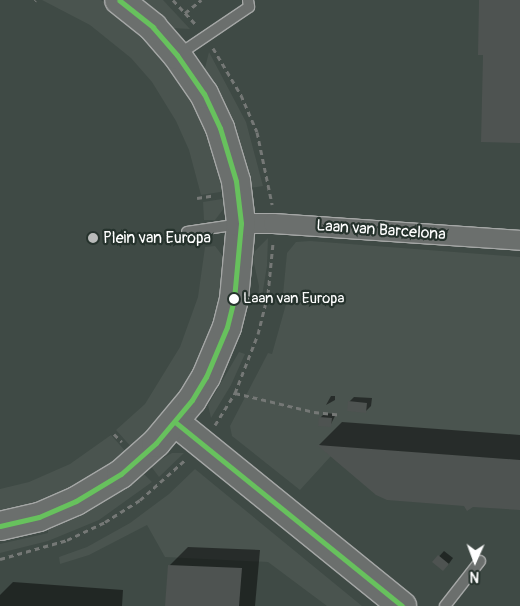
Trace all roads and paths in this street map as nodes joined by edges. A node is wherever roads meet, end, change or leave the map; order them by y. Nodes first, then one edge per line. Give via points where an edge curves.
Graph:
1 (120, 0) edge
2 (201, 0) edge
3 (248, 0) edge
4 (184, 13) dead end
5 (178, 55) junction
6 (241, 223) junction
7 (187, 232) dead end
8 (520, 240) edge
9 (246, 352) dead end
10 (251, 353) dead end
11 (235, 393) dead end
12 (341, 415) dead end
13 (175, 422) junction
14 (114, 434) dead end
15 (121, 441) dead end
16 (0, 526) edge
17 (480, 561) dead end
18 (402, 606) edge
19 (445, 606) edge

1 - 5 street
2 - 4 path
3 - 5 lane via 249,7
5 - 6 street via 204,94 220,128 236,181
6 - 7 lane
6 - 8 street, Laan van Barcelona
6 - 13 street via 239,270 227,327 206,376
9 - 10 path
11 - 12 path via 314,412
13 - 16 street via 138,460 95,491 38,517
13 - 18 street
14 - 15 path
17 - 19 lane

